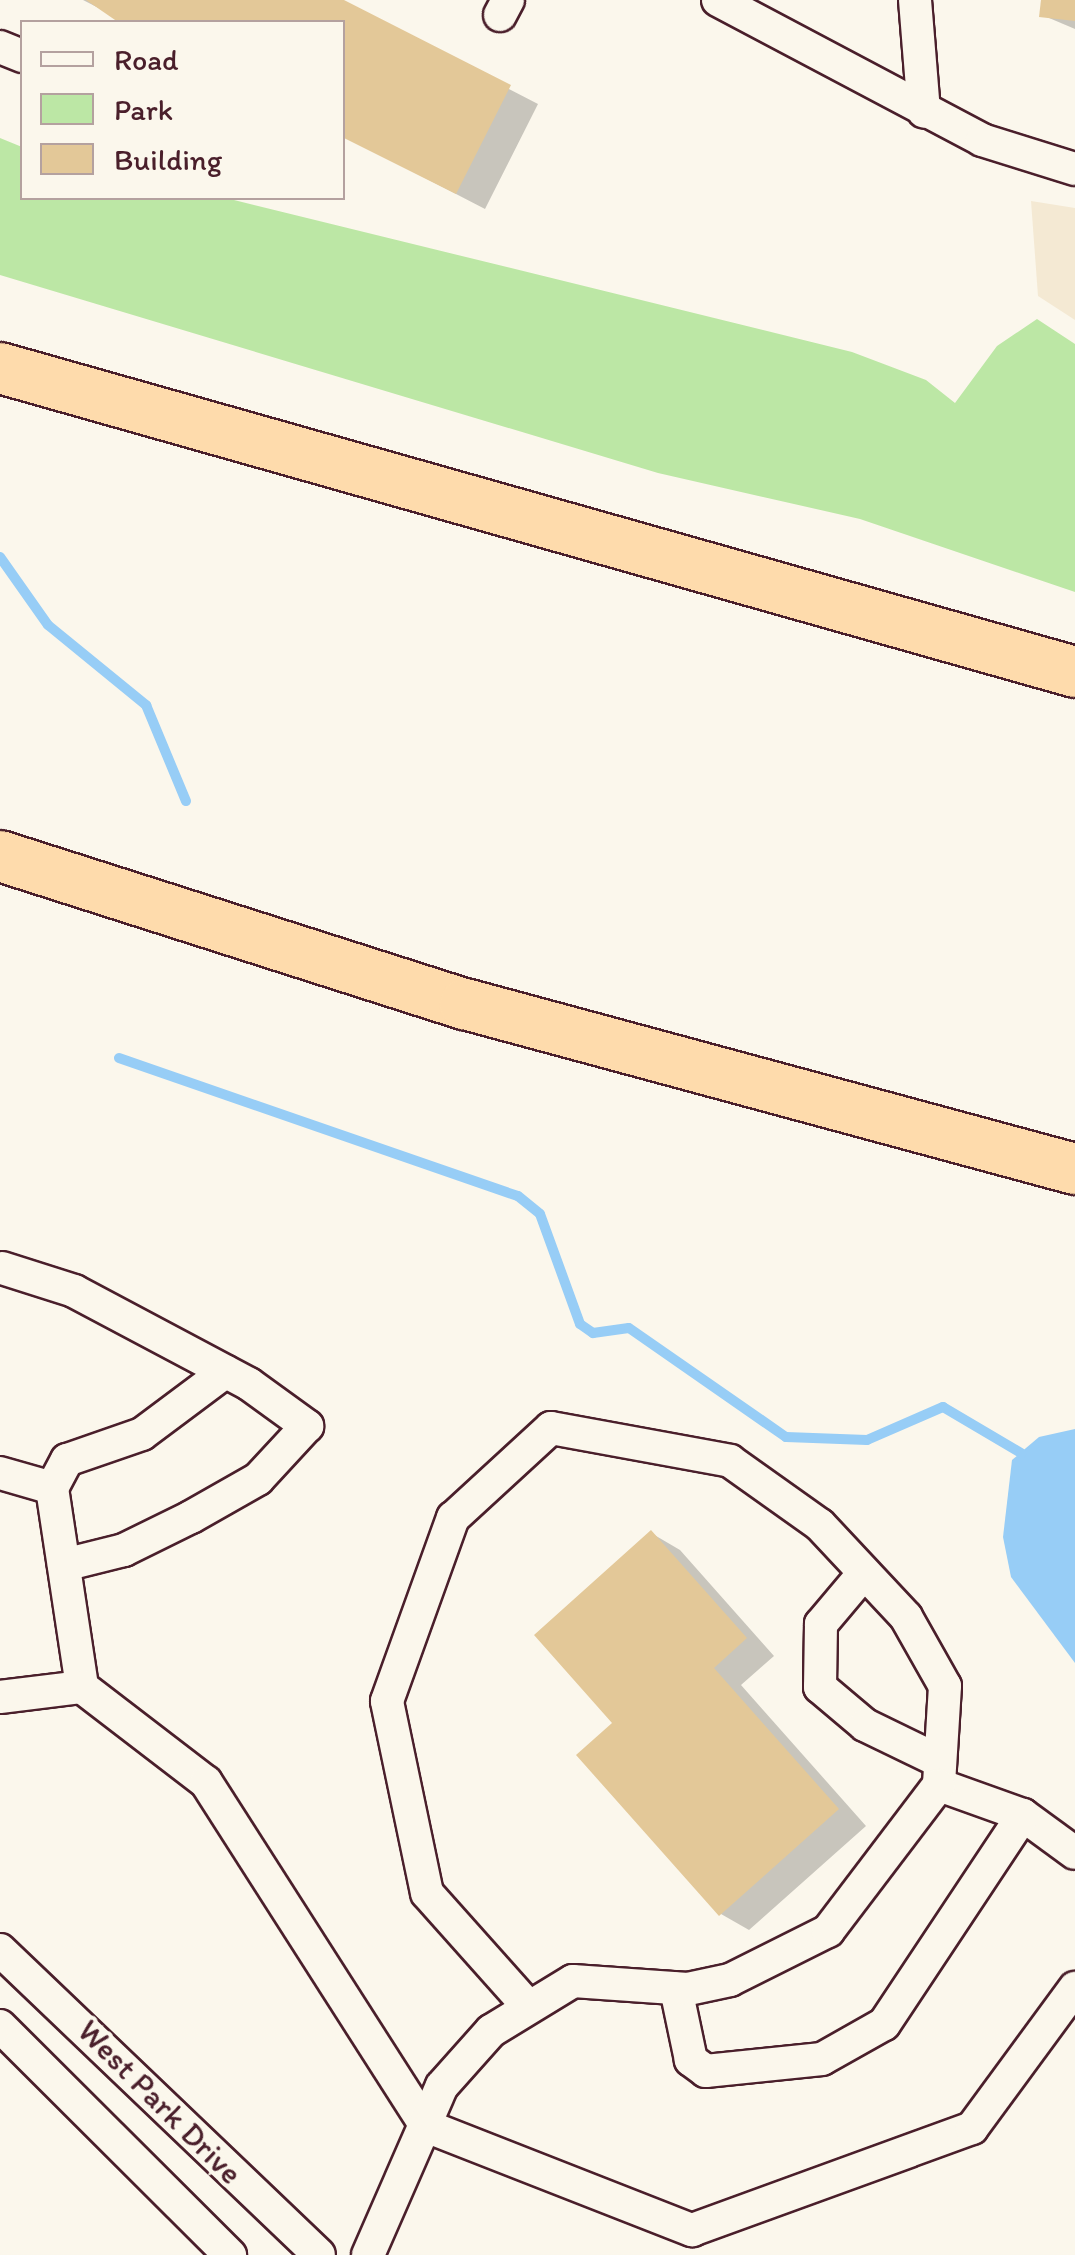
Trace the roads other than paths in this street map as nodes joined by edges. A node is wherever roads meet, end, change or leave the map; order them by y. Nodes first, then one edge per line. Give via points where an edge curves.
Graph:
1 (914, 0) edge
2 (732, 3) edge
3 (924, 112) junction
4 (1075, 169) edge
5 (0, 368) edge
6 (1075, 672) edge
7 (0, 856) edge
8 (1075, 1169) edge
9 (1, 1272) edge
10 (226, 1372) junction
11 (0, 1473) edge
12 (52, 1488) junction
13 (64, 1565) junction
14 (864, 1573) junction
15 (82, 1687) junction
16 (0, 1697) edge
17 (938, 1773) junction
18 (1023, 1815) junction
19 (1075, 1853) edge
20 (0, 1950) edge
21 (1075, 1988) edge
22 (676, 1989) junction
23 (525, 2004) junction
24 (0, 2026) edge
25 (426, 2126) junction
26 (230, 2255) edge
27 (320, 2255) edge
28 (368, 2255) edge

1 - 3 street
2 - 3 street
3 - 4 street
5 - 6 highway
7 - 8 highway via 465,1004
9 - 10 street via 74,1291
10 - 12 street via 142,1434 68,1460
10 - 13 street via 307,1426 258,1479 192,1517 124,1550
11 - 12 street
12 - 13 street
13 - 15 street
14 - 17 street via 906,1617 946,1686
14 - 17 street via 821,1624 820,1686
14 - 23 street via 820,1525 730,1461 551,1428 453,1518 387,1701 428,1893
15 - 16 street
15 - 25 street via 206,1782
17 - 18 street
17 - 22 street via 828,1931 730,1980
18 - 19 street
18 - 22 street via 884,2024 822,2059 706,2072 692,2060
20 - 27 street, West Park Drive
21 - 25 street via 972,2128 692,2230
22 - 23 street via 573,1980
23 - 25 street via 442,2086
24 - 26 street, West Park Drive
25 - 28 street

